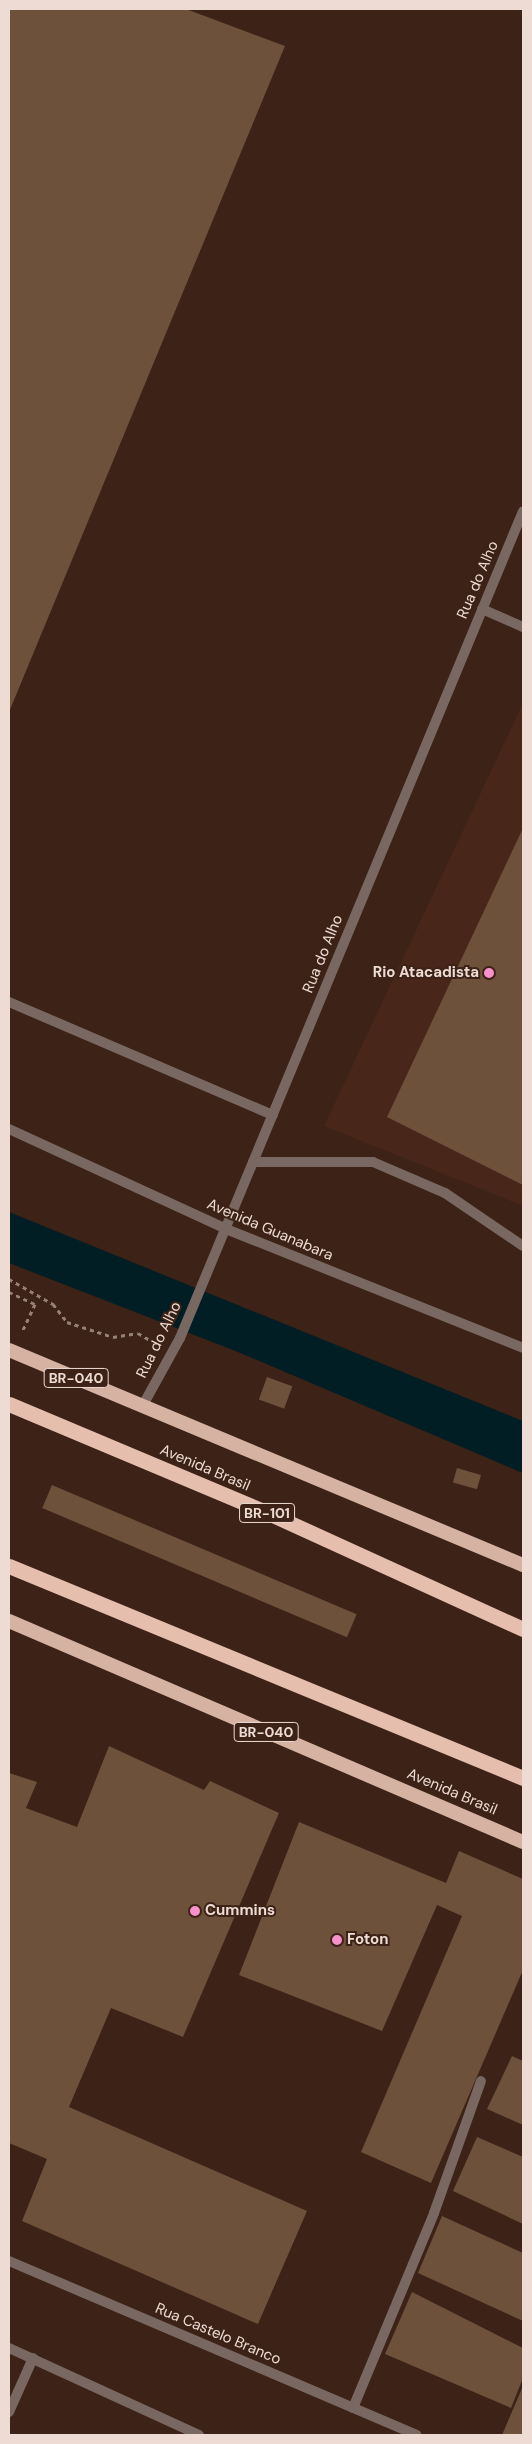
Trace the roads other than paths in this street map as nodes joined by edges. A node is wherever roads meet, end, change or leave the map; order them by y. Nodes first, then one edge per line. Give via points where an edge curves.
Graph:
1 (523, 511) edge
2 (482, 609) junction
3 (523, 627) edge
4 (9, 1002) edge
5 (273, 1115) junction
6 (9, 1129) edge
7 (253, 1162) junction
8 (226, 1228) junction
9 (523, 1246) edge
10 (523, 1348) edge
11 (9, 1350) edge
12 (9, 1404) edge
13 (143, 1406) junction
14 (523, 1565) edge
15 (9, 1566) edge
16 (9, 1621) edge
17 (523, 1628) edge
18 (523, 1778) edge
19 (523, 1842) edge
20 (481, 2081) dead end
21 (9, 2260) edge
22 (9, 2348) edge
23 (33, 2358) junction
24 (353, 2408) junction
25 (9, 2412) edge
26 (194, 2434) edge
27 (416, 2435) edge

1 - 2 street, Rua do Alho
2 - 3 street
2 - 5 street, Rua do Alho
4 - 5 street
5 - 7 street, Rua do Alho
6 - 8 street, Avenida Guanabara
7 - 8 street, Rua do Alho
7 - 9 street via 373,1162 445,1193
8 - 10 street, Avenida Guanabara
8 - 13 street, Rua do Alho via 180,1338
11 - 13 highway, BR-040
12 - 17 highway, Avenida Brasil / BR-101
13 - 14 highway, BR-040
15 - 18 highway
16 - 19 highway, Avenida Brasil / BR-040
20 - 24 street via 434,2213
21 - 24 street, Rua Castelo Branco
22 - 23 street
23 - 25 street
23 - 26 street
24 - 27 street, Rua Castelo Branco

